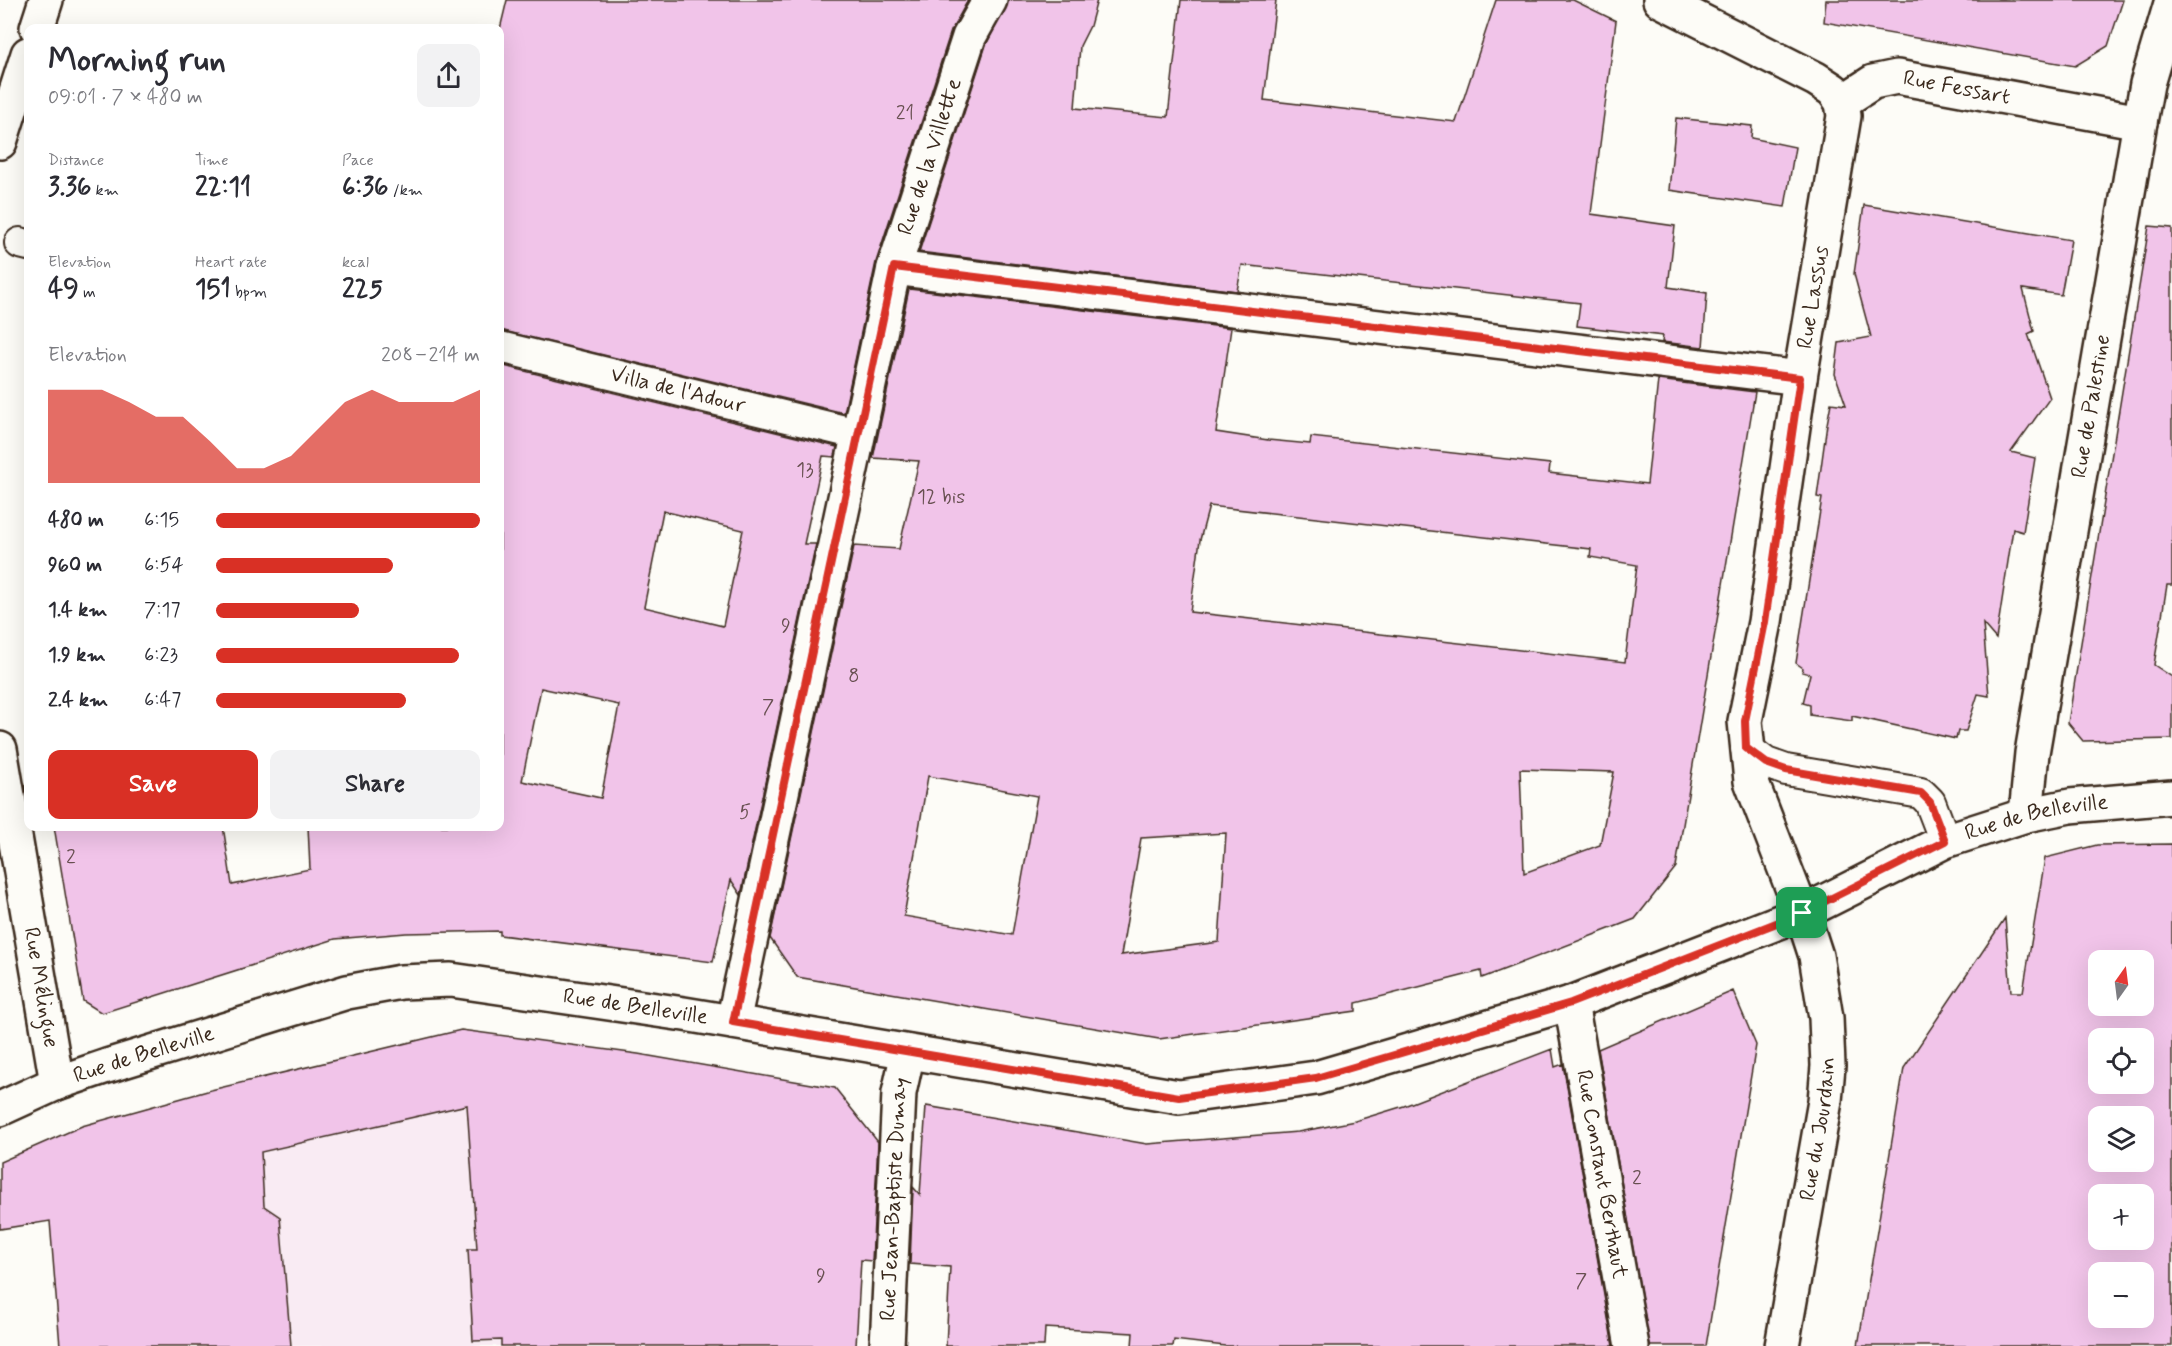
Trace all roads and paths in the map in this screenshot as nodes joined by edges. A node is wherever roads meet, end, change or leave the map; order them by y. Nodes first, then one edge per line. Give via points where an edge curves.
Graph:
1 (46, 0) edge
2 (990, 0) edge
3 (1660, 0) edge
4 (2172, 0) edge
5 (38, 24) edge
6 (24, 67) edge
7 (1842, 102) junction
8 (2140, 122) junction
9 (0, 142) edge
10 (894, 267) junction
11 (504, 348) edge
12 (1800, 378) junction
13 (857, 434) junction
14 (1746, 748) junction
15 (0, 749) edge
16 (2172, 797) edge
17 (2026, 815) junction
18 (1945, 841) junction
19 (1802, 913) junction
20 (1571, 1003) junction
21 (733, 1022) junction
22 (908, 1052) junction
23 (57, 1083) junction
24 (0, 1109) edge
25 (887, 1346) edge
26 (1632, 1346) edge
27 (1782, 1346) edge

1 - 5 street
2 - 10 street, Rue de la Villette via 969,37
3 - 7 street via 1816,79 1833,90
4 - 8 street, Rue de Palestine
6 - 9 street
7 - 8 street, Rue Fessart via 1873,82 1897,77
7 - 12 street, Rue Lassus via 1844,116
8 - 17 street, Rue de Palestine via 2032,753
10 - 12 street
10 - 13 street, Rue de la Villette
11 - 13 lane, Villa de l'Adour
12 - 14 street, Rue Lassus via 1765,622 1745,721
13 - 21 street, Rue de la Villette
14 - 18 lane via 1766,763 1786,770 1921,793 1930,802
14 - 19 street, Rue Lassus via 1750,781
15 - 23 street, Rue Mélingue
16 - 17 street, Rue de Belleville via 2070,806
17 - 18 street, Rue de Belleville
18 - 19 street, Rue de Belleville
19 - 20 street, Rue de Belleville
19 - 27 street, Rue du Jourdain via 1816,956 1826,1018 1828,1066
20 - 22 street, Rue de Belleville via 1316,1078 1179,1097
20 - 26 street, Rue Constant Berthaut
21 - 22 street, Rue de Belleville
21 - 23 street, Rue de Belleville via 497,985 451,980 401,982 347,992
22 - 25 street, Rue Jean-Baptiste Dumay via 899,1093
23 - 24 street, Rue de Belleville

